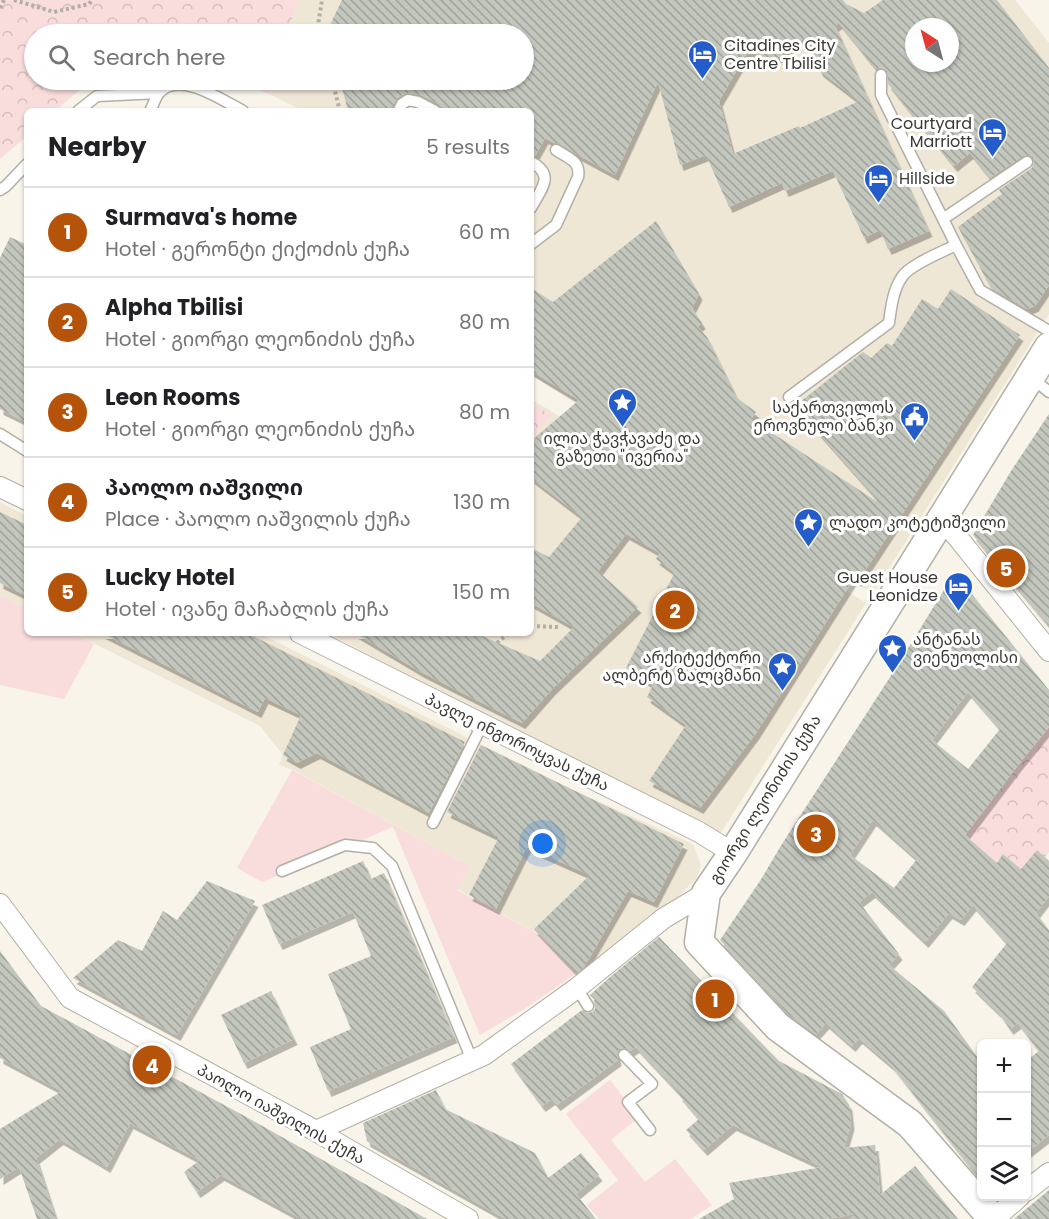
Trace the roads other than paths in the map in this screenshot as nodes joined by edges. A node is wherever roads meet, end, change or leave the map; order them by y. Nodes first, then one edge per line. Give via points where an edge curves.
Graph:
1 (881, 75) dead end
2 (164, 90) edge
3 (201, 90) edge
4 (159, 93) junction
5 (82, 108) edge
6 (152, 108) edge
7 (237, 108) edge
8 (400, 108) edge
9 (429, 108) edge
10 (556, 150) dead end
11 (1027, 162) dead end
12 (534, 164) edge
13 (24, 167) edge
14 (0, 190) edge
15 (534, 202) edge
16 (943, 219) junction
17 (534, 242) edge
18 (956, 245) junction
19 (1049, 331) edge
20 (1049, 347) edge
21 (1040, 384) edge
22 (789, 398) dead end
23 (0, 434) edge
24 (24, 449) edge
25 (0, 487) edge
26 (24, 499) edge
27 (942, 518) junction
28 (306, 636) edge
29 (1049, 651) edge
30 (482, 725) junction
31 (433, 823) dead end
32 (733, 853) junction
33 (282, 871) dead end
34 (706, 893) junction
35 (0, 904) edge
36 (577, 988) junction
37 (588, 1006) dead end
38 (624, 1055) dead end
39 (472, 1060) junction
40 (650, 1130) dead end
41 (316, 1131) junction
42 (1049, 1173) edge
43 (1031, 1187) edge
44 (1015, 1201) edge
45 (468, 1219) edge
46 (993, 1219) edge

1 - 16 lane via 881,95
2 - 4 lane
3 - 7 lane
4 - 5 lane via 97,96
4 - 6 lane
8 - 9 lane via 408,100
10 - 17 lane via 576,162 578,177 556,225
11 - 16 lane
12 - 15 lane via 546,176
13 - 14 lane
16 - 18 lane
18 - 19 lane via 980,290
18 - 22 lane via 902,275 889,323
20 - 21 main road, გიორგი ლეონიძის ქუჩა
21 - 27 main road, გიორგი ლეონიძის ქუჩა
23 - 24 lane
25 - 26 street
27 - 29 street
27 - 32 main road, გიორგი ლეონიძის ქუჩა
28 - 30 street, პავლე ინგოროყვას ქუჩა
30 - 31 lane
30 - 32 street, პავლე ინგოროყვას ქუჩა via 699,832
32 - 34 main road, გიორგი ლეონიძის ქუჩა
33 - 39 lane via 345,845 373,848 392,866
34 - 36 street, გიორგი ლეონიძის ქუჩა via 664,918
34 - 46 main road via 699,942 778,1028 910,1124
35 - 41 street, პაოლო იაშვილის ქუჩა via 70,998
36 - 37 lane
36 - 39 street, გიორგი ლეონიძის ქუჩა
38 - 40 lane via 652,1084 628,1102
39 - 41 street, გიორგი ლეონიძის ქუჩა
41 - 45 street, პაოლო იაშვილის ქუჩა
42 - 43 street
44 - 46 street

